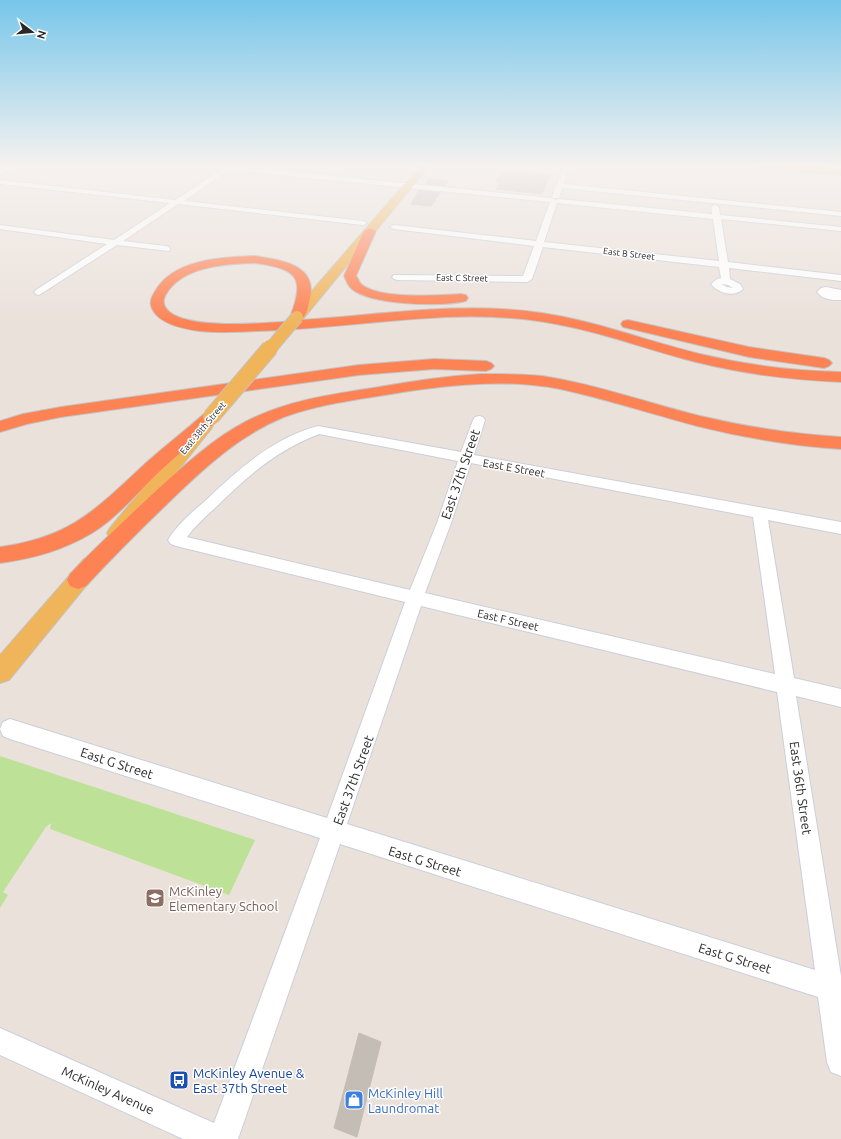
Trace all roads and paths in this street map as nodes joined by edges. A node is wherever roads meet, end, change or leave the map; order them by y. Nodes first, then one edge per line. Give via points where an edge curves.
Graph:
1 (152, 218) edge
2 (299, 218) edge
3 (375, 218) edge
4 (549, 218) edge
5 (716, 218) edge
6 (728, 218) edge
7 (0, 227) edge
8 (366, 227) junction
9 (394, 227) dead end
10 (841, 229) edge
11 (116, 242) junction
12 (539, 244) junction
13 (166, 249) dead end
14 (724, 265) junction
15 (397, 277) dead end
16 (829, 277) junction
17 (841, 278) edge
18 (726, 281) dead end
19 (39, 292) dead end
20 (838, 294) edge
21 (478, 298) dead end
22 (548, 305) dead end
23 (297, 317) junction
24 (835, 363) dead end
25 (841, 377) edge
26 (211, 417) junction
27 (479, 420) dead end
28 (711, 424) junction
29 (0, 427) edge
30 (841, 442) edge
31 (466, 459) junction
32 (760, 513) junction
33 (841, 528) edge
34 (176, 540) joint
35 (0, 555) edge
36 (78, 580) junction
37 (415, 598) junction
38 (0, 672) edge
39 (786, 685) junction
40 (841, 698) edge
41 (10, 729) dead end
42 (334, 832) junction
43 (836, 990) edge
44 (0, 1041) edge
45 (841, 1062) edge
46 (216, 1139) edge
47 (223, 1139) edge

1 - 11 street
2 - 8 street
3 - 8 main road, East 38th Street
4 - 12 street
5 - 14 street
6 - 10 street
7 - 11 street
8 - 21 highway via 350,276 352,282 360,289 390,298
8 - 23 main road, East 38th Street
9 - 12 street, East B Street
11 - 13 street
11 - 19 street
12 - 14 street, East B Street
12 - 15 street, East C Street via 527,279
14 - 16 street, East B Street
14 - 18 street
16 - 17 street, East B Street
16 - 20 street
22 - 24 highway via 749,352
23 - 25 highway via 305,292 302,278 291,268 269,261 241,259 199,266 172,278 162,286 156,298 158,308 167,316 181,323 203,327 264,326 465,312 526,315 577,324 679,354 746,369
23 - 26 main road, East 38th Street, bridge
26 - 35 highway via 89,524 64,538 31,550
26 - 36 main road, East 38th Street
27 - 31 street, East 37th Street
28 - 29 highway via 581,383 523,371 448,364 359,370 61,412
28 - 30 highway via 782,438
28 - 36 highway via 561,385 507,378 455,380 329,399 264,419 223,444 201,461 125,532
31 - 32 street, East E Street
31 - 34 street, East E Street via 318,430 298,436 258,461 230,484
31 - 37 street, East 37th Street
32 - 33 street, East E Street
32 - 39 street, East 36th Street
34 - 37 street, East F Street
36 - 38 main road, East 38th Street
37 - 39 street, East F Street
37 - 42 street, East 37th Street
39 - 40 street, East F Street
39 - 43 street, East 36th Street
41 - 42 street, East G Street
42 - 43 street, East G Street
42 - 47 street, East 37th Street
43 - 45 street, East 36th Street
44 - 46 street, McKinley Avenue

